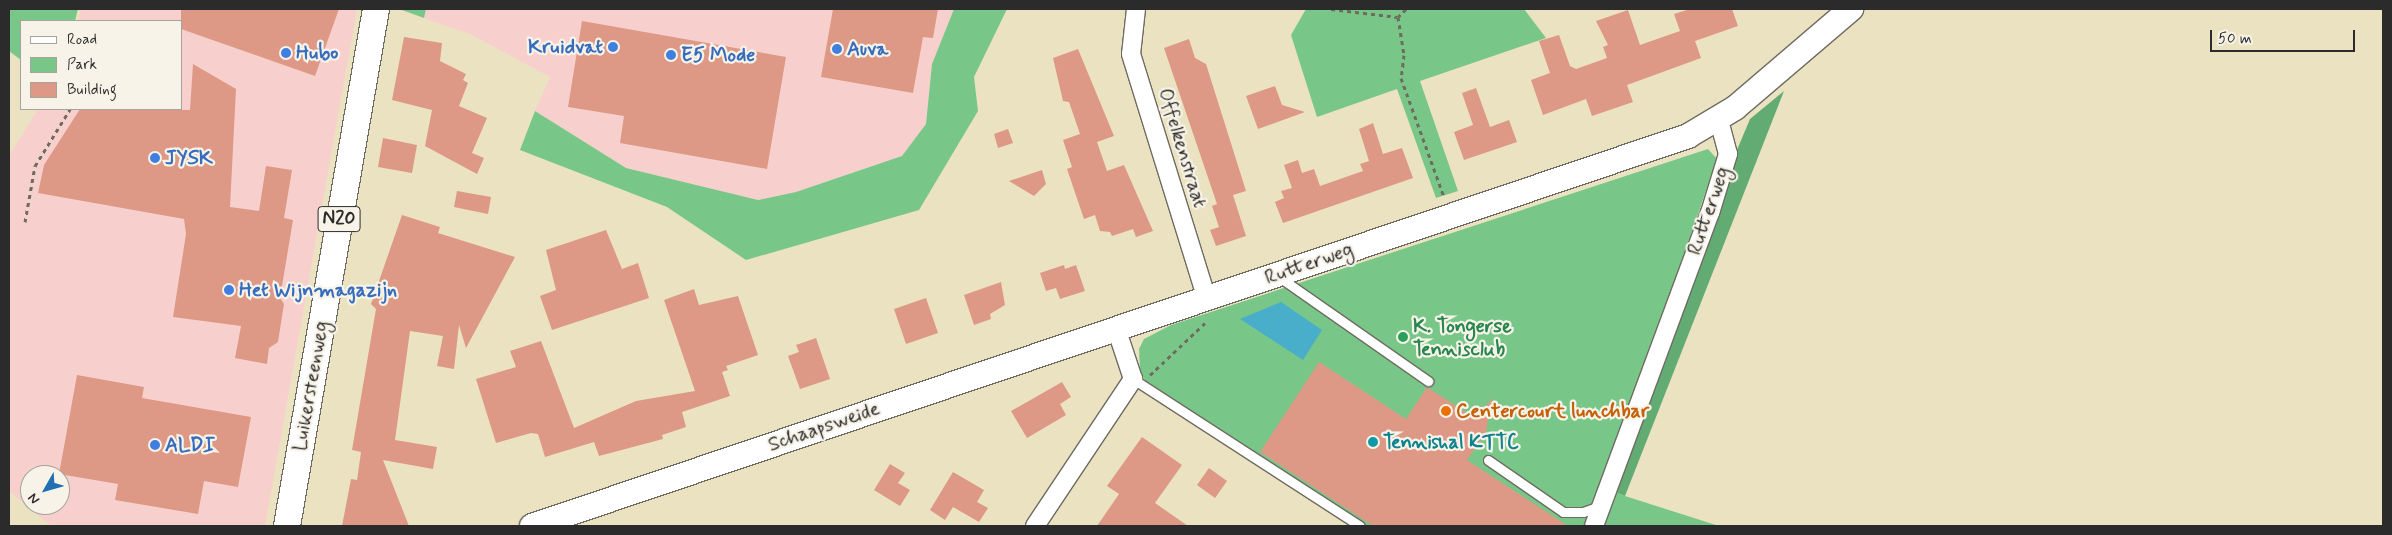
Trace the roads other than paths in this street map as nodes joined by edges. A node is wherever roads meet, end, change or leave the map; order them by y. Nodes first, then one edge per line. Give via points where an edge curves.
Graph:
1 (376, 9) edge
2 (1136, 9) edge
3 (1851, 9) edge
4 (1719, 121) junction
5 (1277, 275) junction
6 (1210, 308) junction
7 (1116, 328) junction
8 (1133, 379) junction
9 (1428, 381) dead end
10 (1488, 460) dead end
11 (1602, 504) junction
12 (286, 526) edge
13 (532, 526) edge
14 (1035, 526) edge
15 (1360, 526) edge
16 (1594, 526) edge

1 - 12 main road, Luikersteenweg / N20
2 - 6 street, Offelkenstraat via 1131,54
3 - 4 street, Rutterweg
4 - 5 street, Rutterweg via 1688,136
4 - 11 street, Rutterweg via 1725,136 1725,162
5 - 6 street, Rutterweg
5 - 9 lane via 1295,292
6 - 7 street, Rutterweg
7 - 8 street
7 - 13 street, Schaapsweide
8 - 14 street
8 - 15 lane
10 - 11 lane via 1563,512 1583,512
11 - 16 street, Rutterweg

